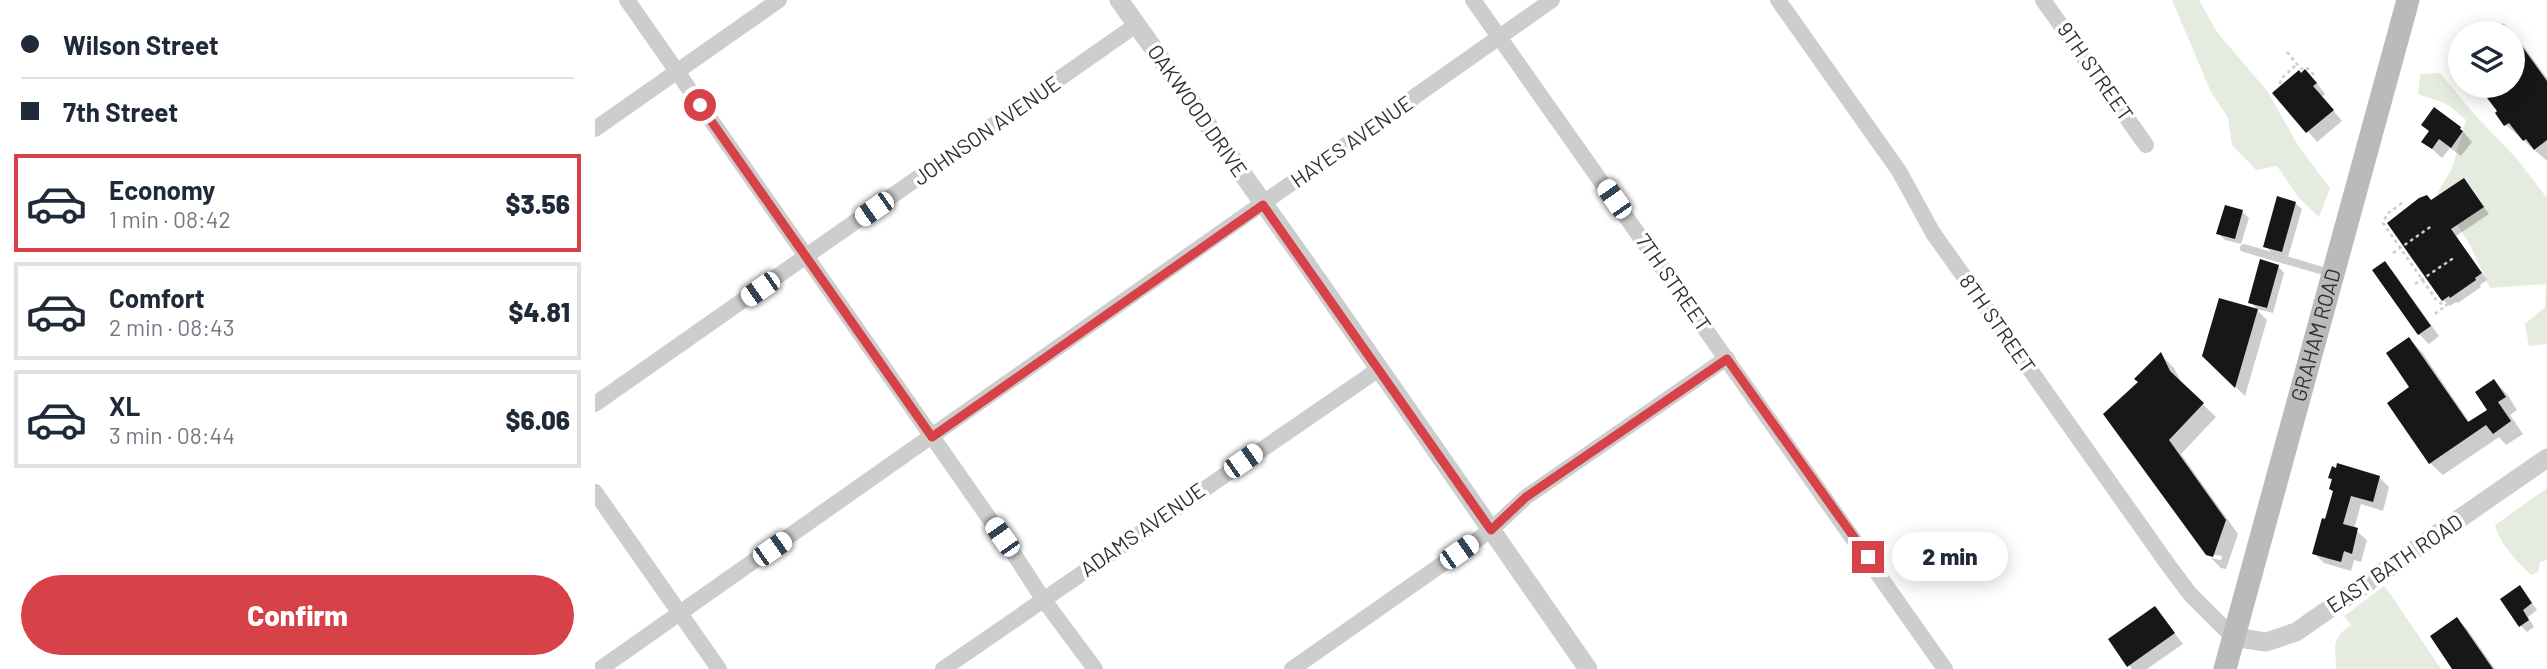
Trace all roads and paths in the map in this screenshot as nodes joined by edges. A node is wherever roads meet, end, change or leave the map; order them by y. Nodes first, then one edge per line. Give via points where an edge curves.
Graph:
1 (627, 0) edge
2 (779, 0) edge
3 (1119, 0) edge
4 (1473, 0) edge
5 (1552, 0) edge
6 (1778, 0) edge
7 (2043, 0) edge
8 (2403, 4) edge
9 (1136, 25) junction
10 (1499, 38) junction
11 (2287, 52) dead end
12 (2296, 65) junction
13 (678, 72) junction
14 (2314, 75) dead end
15 (2280, 84) dead end
16 (595, 129) edge
17 (2146, 145) dead end
18 (2403, 203) dead end
19 (1263, 205) junction
20 (2433, 225) dead end
21 (2243, 248) dead end
22 (2400, 248) junction
23 (2393, 253) dead end
24 (806, 257) junction
25 (2455, 257) dead end
26 (2333, 274) junction
27 (2422, 279) junction
28 (2415, 284) dead end
29 (2475, 285) dead end
30 (2445, 306) junction
31 (2435, 314) dead end
32 (1727, 359) junction
33 (1379, 369) junction
34 (595, 404) edge
35 (932, 437) junction
36 (2547, 458) edge
37 (595, 492) edge
38 (1491, 530) junction
39 (1043, 599) junction
40 (680, 613) junction
41 (2233, 637) junction
42 (600, 669) edge
43 (719, 669) edge
44 (943, 669) edge
45 (1095, 669) edge
46 (1292, 669) edge
47 (1588, 669) edge
48 (1945, 669) edge
49 (2225, 669) edge

1 - 13 street
2 - 13 street
3 - 9 street, OAKWOOD DRIVE
4 - 10 street, 7TH STREET
5 - 10 street, HAYES AVENUE
6 - 41 street, 8TH STREET via 1899,171 1933,233 2169,566 2189,594
7 - 17 street, 9TH STREET
8 - 26 main road, GRAHAM ROAD
9 - 19 street, OAKWOOD DRIVE
9 - 24 street, JOHNSON AVENUE
10 - 19 street, HAYES AVENUE
10 - 32 street, 7TH STREET
11 - 12 path
12 - 14 path
12 - 15 path
13 - 16 street
13 - 24 street
18 - 22 path via 2387,214 2383,223
19 - 33 street, OAKWOOD DRIVE
19 - 35 street, HAYES AVENUE
20 - 22 path
21 - 26 lane
22 - 23 path
22 - 27 path
24 - 34 street, JOHNSON AVENUE
24 - 35 street
25 - 27 path
26 - 41 main road, GRAHAM ROAD
27 - 28 path
27 - 30 path
29 - 30 path
30 - 31 path
32 - 38 street via 1526,497
32 - 48 street, 7TH STREET
33 - 38 street, OAKWOOD DRIVE
33 - 39 street, ADAMS AVENUE
35 - 39 street
35 - 40 street, HAYES AVENUE
36 - 41 street, EAST BATH ROAD via 2296,632 2266,642
37 - 40 street
38 - 46 street
38 - 47 street, OAKWOOD DRIVE
39 - 44 street, ADAMS AVENUE
39 - 45 street
40 - 42 street, HAYES AVENUE
40 - 43 street
41 - 49 main road, GRAHAM ROAD

